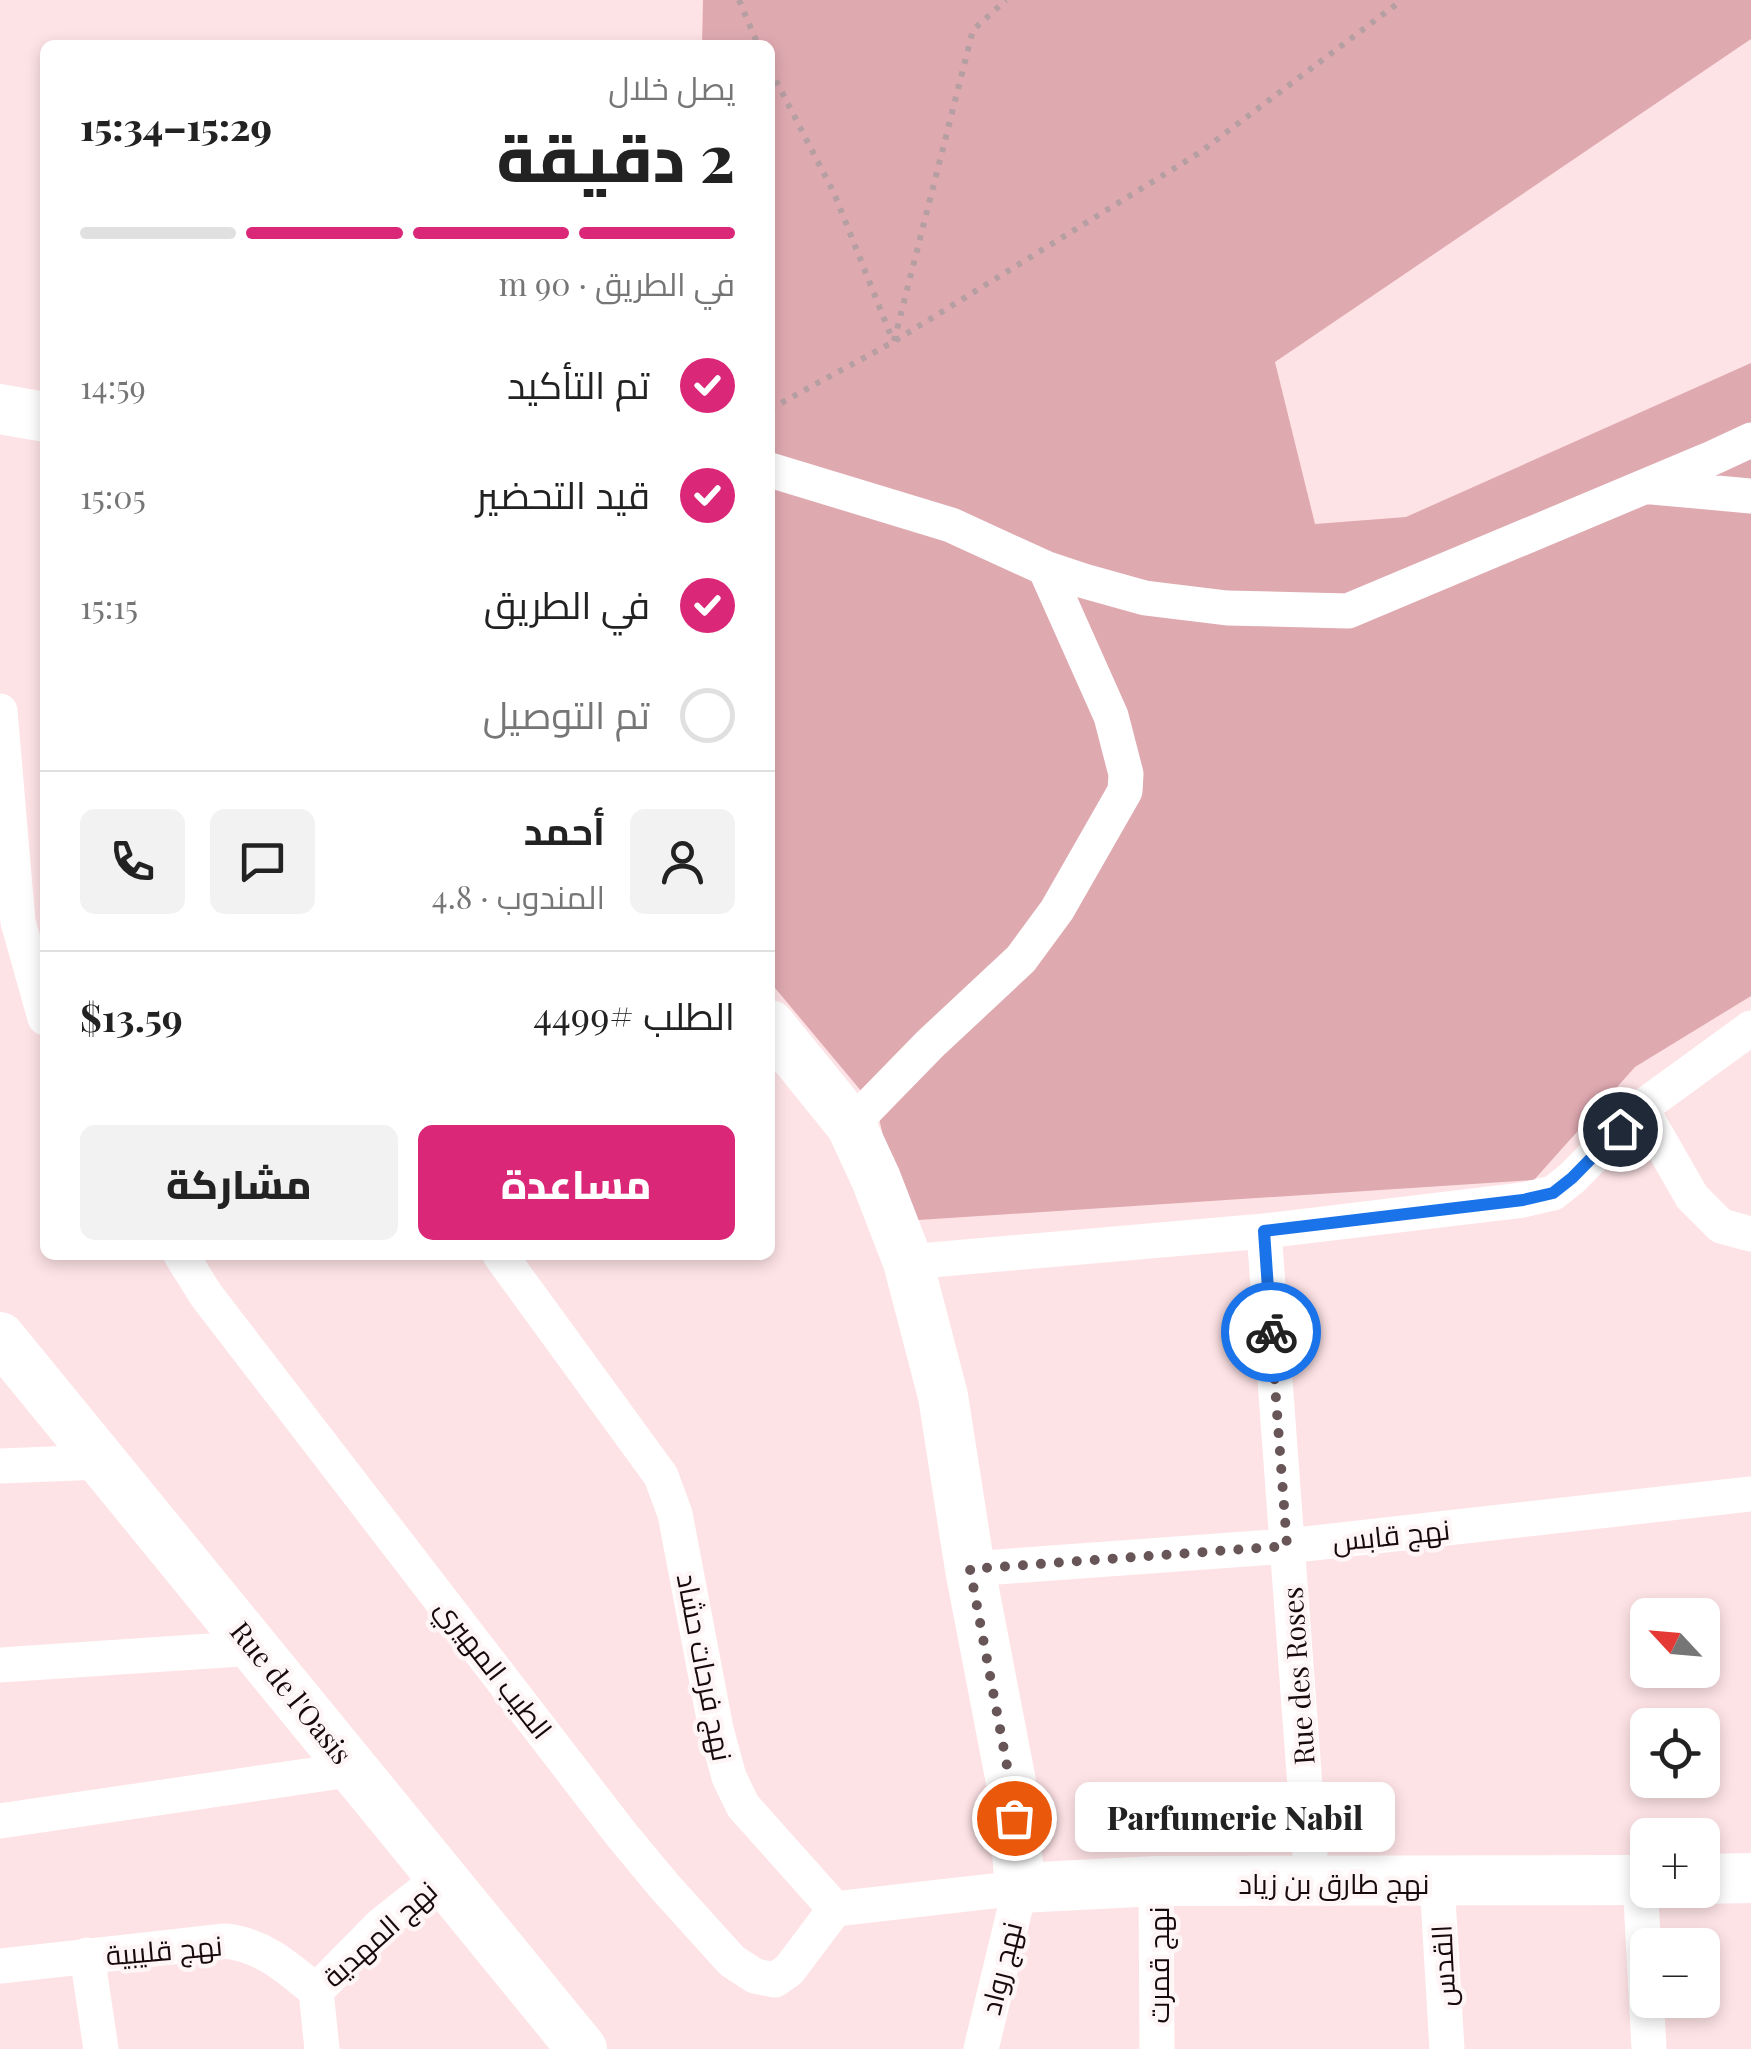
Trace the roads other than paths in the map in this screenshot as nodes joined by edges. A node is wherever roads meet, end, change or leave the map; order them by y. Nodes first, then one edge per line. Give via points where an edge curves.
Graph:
1 (0, 408) edge
2 (40, 417) edge
3 (1751, 440) edge
4 (775, 472) edge
5 (1646, 486) junction
6 (1751, 496) edge
7 (1046, 568) junction
8 (0, 711) edge
9 (40, 1000) edge
10 (1751, 1028) edge
11 (775, 1031) edge
12 (1641, 1108) junction
13 (850, 1125) junction
14 (1264, 1231) junction
15 (1751, 1234) edge
16 (185, 1260) edge
17 (504, 1260) edge
18 (908, 1262) junction
19 (0, 1337) edge
20 (102, 1462) junction
21 (0, 1466) edge
22 (1751, 1494) edge
23 (1287, 1546) junction
24 (970, 1569) junction
25 (255, 1648) junction
26 (0, 1665) edge
27 (355, 1769) junction
28 (0, 1821) edge
29 (443, 1876) junction
30 (1751, 1878) edge
31 (1720, 1879) edge
32 (1630, 1880) edge
33 (1156, 1881) junction
34 (1312, 1882) junction
35 (1438, 1882) junction
36 (1020, 1888) junction
37 (835, 1908) junction
38 (1645, 1908) edge
39 (87, 1955) junction
40 (0, 1966) edge
41 (316, 1991) junction
42 (101, 2049) edge
43 (322, 2049) edge
44 (582, 2049) edge
45 (980, 2049) edge
46 (1158, 2049) edge
47 (1447, 2049) edge
48 (1649, 2049) edge

1 - 2 street
3 - 5 street
4 - 7 street via 951,525
5 - 6 street
5 - 7 street via 1348,612 1145,598
7 - 13 street via 1110,716 1125,792 1021,960
8 - 9 street via 18,922
10 - 12 street
11 - 13 street
12 - 14 street via 1553,1193
12 - 15 street via 1692,1197 1721,1226
13 - 18 street
14 - 18 street
14 - 23 street, Rue des Roses
16 - 37 street, الطيب المهيري via 622,1834 732,1960 774,1980
17 - 37 street, نهج فرحات حشاد via 662,1476 676,1514 729,1777 742,1806
18 - 24 street via 942,1396
19 - 20 street, Rue de l'Oasis
20 - 21 street
20 - 25 street, Rue de l'Oasis
22 - 23 street, نهج قابس
23 - 24 street, نهج قابس
23 - 34 street, Rue des Roses
24 - 36 street via 1010,1782
25 - 26 street
25 - 27 street, Rue de l'Oasis
27 - 28 street
27 - 29 street, Rue de l'Oasis
29 - 41 street, نهج المهدية via 381,1925
29 - 44 street, Rue de l'Oasis
30 - 31 street
32 - 35 street, نهج طارق بن زياد
33 - 34 street, نهج طارق بن زياد
33 - 36 street, نهج طارق بن زياد
33 - 46 street, نهج قمرت
34 - 35 street, نهج طارق بن زياد
35 - 47 street, القدس
36 - 37 street
36 - 45 street, نهج رواد
38 - 48 street
39 - 40 street, نهج قليبية
39 - 41 street, نهج قليبية via 244,1943 276,1957
39 - 42 street
41 - 43 street

